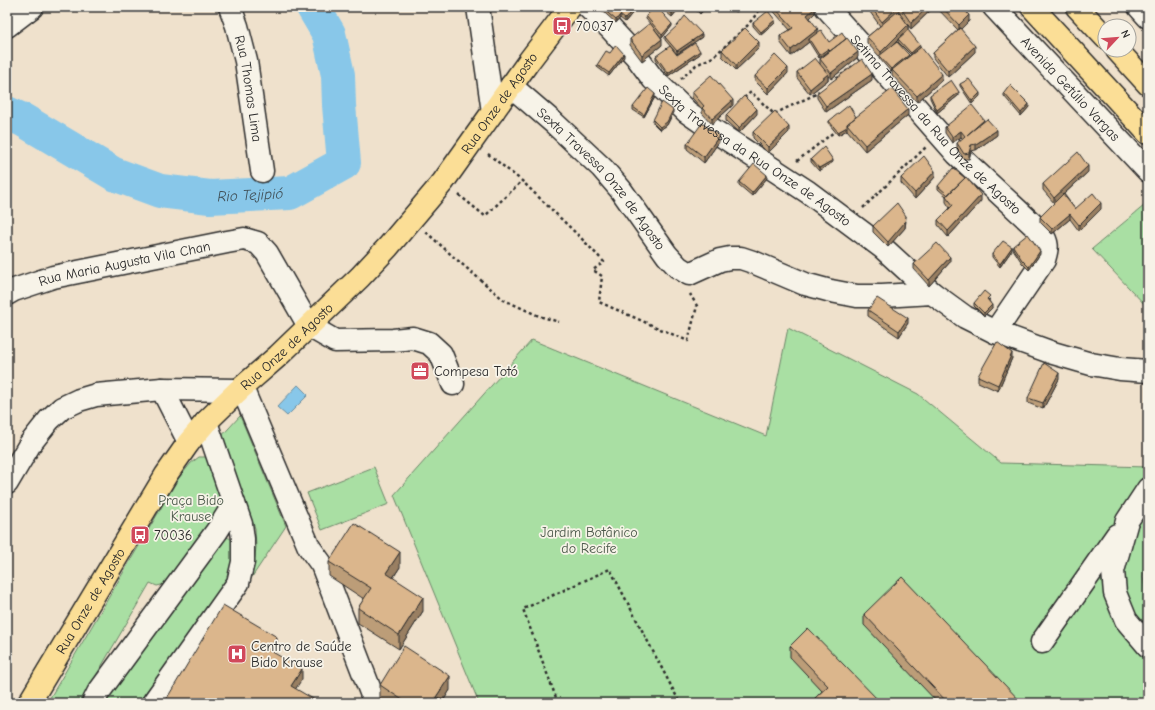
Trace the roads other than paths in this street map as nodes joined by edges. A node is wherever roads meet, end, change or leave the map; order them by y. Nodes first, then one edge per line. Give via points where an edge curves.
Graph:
1 (32, 7) edge
2 (230, 7) edge
3 (478, 7) edge
4 (570, 7) edge
5 (588, 7) edge
6 (826, 7) edge
7 (994, 7) edge
8 (1032, 7) edge
9 (1077, 7) edge
10 (1139, 7) edge
11 (1148, 17) edge
12 (7, 26) edge
13 (1097, 28) edge
14 (1124, 58) edge
15 (1148, 84) edge
16 (511, 86) junction
17 (493, 112) junction
18 (1148, 133) edge
19 (262, 171) dead end
20 (1148, 171) edge
21 (932, 293) junction
22 (7, 294) edge
23 (309, 326) junction
24 (995, 332) junction
25 (1148, 371) edge
26 (453, 384) dead end
27 (162, 389) junction
28 (240, 389) junction
29 (206, 422) junction
30 (189, 442) junction
31 (7, 483) edge
32 (1148, 489) edge
33 (234, 504) junction
34 (1127, 521) junction
35 (1042, 642) dead end
36 (1148, 646) edge
37 (29, 703) edge
38 (93, 703) edge
39 (153, 703) edge
40 (375, 703) edge

1 - 12 street
2 - 19 street, Rua Thomas Lima via 246,60
3 - 17 street
4 - 16 main road, Rua Onze de Agosto
5 - 21 street, Sexta Travessa da Rua Onze de Agosto via 636,56 665,92 687,112 849,222 883,248
6 - 24 street, Setima Travessa da Rua Onze de Agosto via 957,154 1041,232 1046,241 1044,260
7 - 20 street, Avenida Getúlio Vargas
8 - 18 main road
9 - 13 main road
10 - 11 street
14 - 15 main road
16 - 17 main road, Rua Onze de Agosto
16 - 21 street, Sexta Travessa Onze de Agosto via 602,168 621,190 667,255 689,274 720,260 741,258 804,284 857,296
17 - 23 main road, Rua Onze de Agosto via 443,182 388,248
21 - 24 street, Sexta Travessa da Rua Onze de Agosto via 965,317
22 - 23 street, Rua Maria Augusta Vila Chan via 53,277 244,239 258,243 268,253
23 - 26 street via 334,341 413,338 429,343 441,354
23 - 28 main road, Rua Onze de Agosto
24 - 25 street, Sexta Travessa da Rua Onze de Agosto via 1091,364
27 - 28 street
27 - 30 street
27 - 31 street via 96,394 62,408 48,420 30,444
28 - 29 main road, Rua Onze de Agosto
28 - 40 street via 309,547 322,565
29 - 30 main road, Rua Onze de Agosto
29 - 33 street
30 - 37 main road, Rua Onze de Agosto via 162,482
32 - 34 street
33 - 38 street
33 - 39 street via 243,539 243,562 238,583
34 - 35 street
34 - 36 street via 1113,571 1115,593 1126,620

